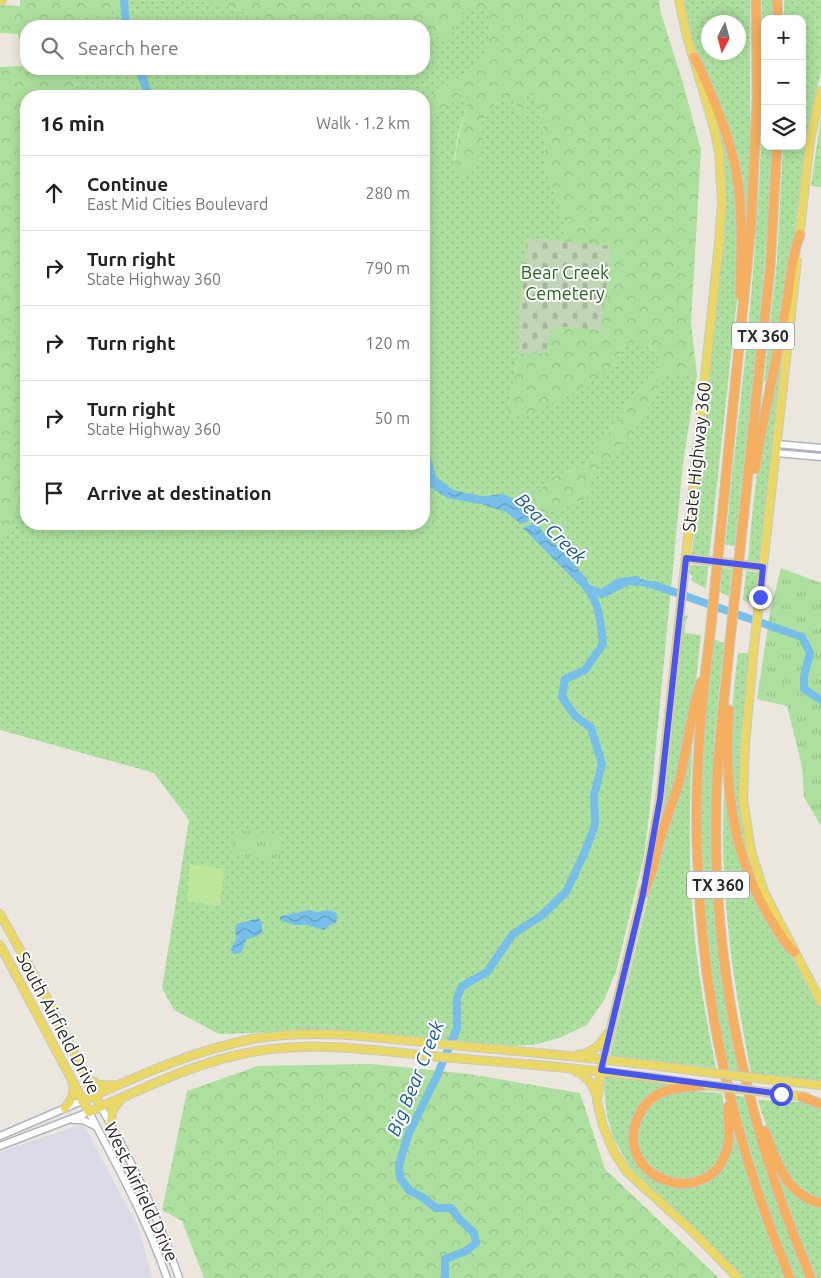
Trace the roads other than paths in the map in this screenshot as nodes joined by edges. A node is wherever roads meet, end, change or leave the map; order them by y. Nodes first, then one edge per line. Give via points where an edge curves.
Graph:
1 (679, 0) edge
2 (756, 0) edge
3 (777, 0) edge
4 (778, 15) edge
5 (694, 57) junction
6 (821, 91) edge
7 (777, 150) edge
8 (800, 234) junction
9 (743, 323) junction
10 (777, 444) junction
11 (821, 448) edge
12 (776, 453) junction
13 (821, 457) edge
14 (743, 525) junction
15 (686, 558) junction
16 (763, 567) junction
17 (706, 668) junction
18 (728, 668) junction
19 (643, 894) junction
20 (0, 914) edge
21 (0, 946) edge
22 (794, 952) junction
23 (821, 1002) edge
24 (609, 1032) junction
25 (569, 1056) junction
26 (604, 1059) junction
27 (549, 1066) junction
28 (601, 1070) junction
29 (87, 1078) junction
30 (72, 1081) junction
31 (123, 1082) junction
32 (706, 1085) junction
33 (821, 1085) edge
34 (728, 1092) junction
35 (95, 1095) junction
36 (126, 1095) junction
37 (802, 1097) junction
38 (821, 1099) edge
39 (82, 1101) junction
40 (597, 1101) junction
41 (751, 1101) junction
42 (821, 1104) edge
43 (101, 1107) junction
44 (65, 1108) junction
45 (89, 1112) junction
46 (68, 1120) junction
47 (111, 1125) junction
48 (98, 1130) junction
49 (0, 1136) edge
50 (0, 1146) edge
51 (821, 1203) edge
52 (167, 1278) edge
53 (179, 1278) edge
54 (738, 1278) edge
55 (790, 1278) edge
56 (811, 1278) edge

1 - 5 main road, State Highway 360
2 - 9 highway, TX 360 via 755,162
3 - 4 highway
5 - 9 highway via 721,118 734,161 741,225 740,308
5 - 15 main road, State Highway 360 via 714,128 722,200
6 - 8 main road via 810,140
7 - 14 highway, TX 360 via 770,268
8 - 10 main road
8 - 14 highway via 795,246 760,437 750,509
9 - 17 highway, TX 360, bridge
10 - 11 street
10 - 12 main road
12 - 13 street
12 - 16 main road
14 - 18 highway, TX 360, bridge
15 - 16 main road
15 - 19 main road, State Highway 360 via 660,799
16 - 22 main road via 745,744 745,814 764,892
17 - 19 highway via 695,702 680,779
17 - 34 highway, TX 360 via 697,776 698,881 706,968
18 - 22 highway via 731,680 727,735 732,819 747,872 763,907
18 - 41 highway, TX 360 via 717,768 717,880 727,984
19 - 24 main road, State Highway 360
20 - 29 main road, South Airfield Drive
21 - 30 main road, South Airfield Drive
22 - 23 main road
24 - 25 main road via 590,1052
24 - 26 main road, State Highway 360
25 - 26 main road
25 - 31 main road via 302,1034 224,1045
26 - 28 main road, State Highway 360
26 - 33 main road, bridge
27 - 28 main road
27 - 36 main road via 318,1047 269,1049 201,1064
27 - 40 main road via 582,1073 593,1086
28 - 32 main road
28 - 40 main road, State Highway 360
29 - 31 main road via 104,1086
29 - 35 main road, South Airfield Drive
30 - 39 main road, South Airfield Drive
30 - 44 main road via 74,1092
31 - 35 main road
32 - 34 highway via 664,1092 649,1101 638,1116 634,1136 638,1157 661,1180 684,1184 696,1181 716,1169 723,1160 729,1138
32 - 37 main road, bridge
34 - 55 highway, TX 360 via 757,1191
35 - 39 main road
35 - 43 main road, South Airfield Drive
36 - 43 main road
36 - 47 main road via 112,1111
37 - 38 main road
37 - 42 highway
39 - 44 street
39 - 45 main road, South Airfield Drive
40 - 54 main road, State Highway 360 via 603,1126 627,1172
41 - 51 highway via 788,1183 804,1198
41 - 56 highway, TX 360 via 779,1195
43 - 45 main road
43 - 47 street, West Airfield Drive
44 - 49 street
45 - 46 street
45 - 48 street, West Airfield Drive
46 - 48 street via 90,1122
46 - 50 street
47 - 53 street, West Airfield Drive via 156,1217
48 - 52 street, West Airfield Drive via 139,1212

